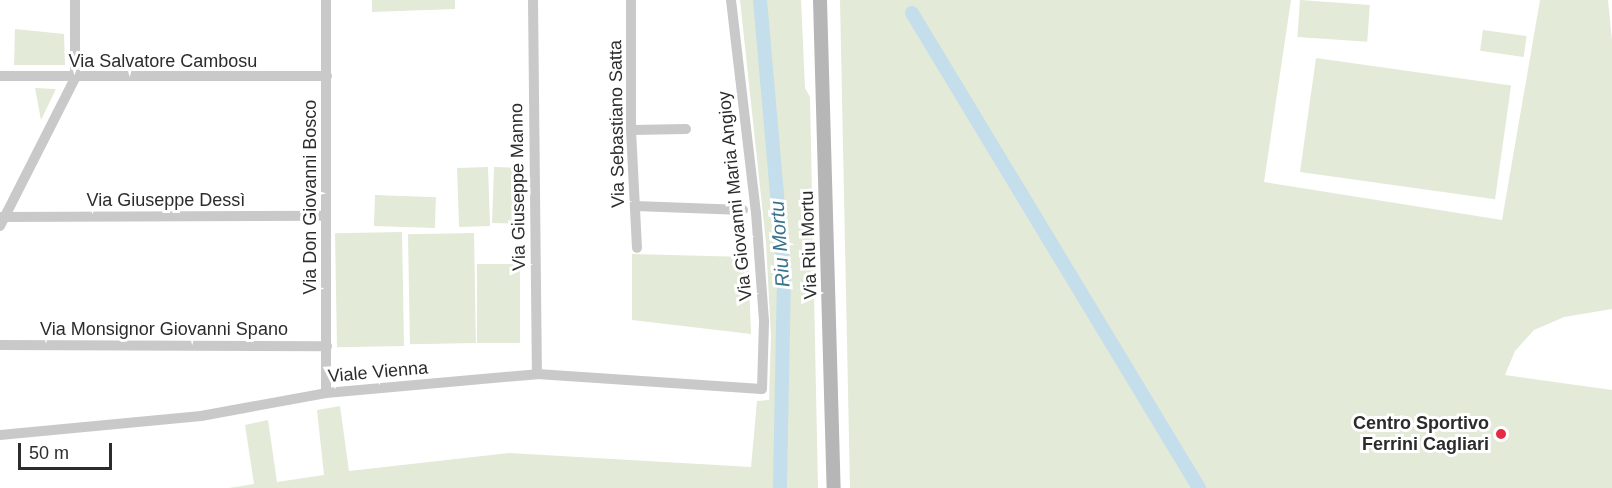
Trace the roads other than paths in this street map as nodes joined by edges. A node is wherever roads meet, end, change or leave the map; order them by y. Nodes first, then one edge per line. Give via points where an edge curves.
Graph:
1 (75, 0) edge
2 (326, 0) edge
3 (533, 0) edge
4 (631, 0) edge
5 (731, 0) edge
6 (820, 0) edge
7 (0, 76) edge
8 (327, 76) junction
9 (75, 78) junction
10 (686, 129) dead end
11 (631, 130) junction
12 (635, 206) junction
13 (743, 210) dead end
14 (4, 216) edge
15 (325, 216) junction
16 (0, 226) edge
17 (637, 248) dead end
18 (0, 345) edge
19 (327, 346) junction
20 (537, 374) junction
21 (762, 389) joint
22 (326, 393) junction
23 (0, 435) edge
24 (834, 488) edge

1 - 9 street
2 - 8 street, Via Don Giovanni Bosco
3 - 20 street, Via Giuseppe Manno
4 - 11 street, Via Sebastiano Satta
5 - 21 street, Via Giovanni Maria Angioy via 757,224 764,321
6 - 24 main road, Via Riu Mortu
7 - 9 street, Via Salvatore Cambosu
8 - 9 street, Via Salvatore Cambosu
8 - 15 street, Via Don Giovanni Bosco
9 - 14 street
10 - 11 street
11 - 12 street, Via Sebastiano Satta
12 - 13 street
12 - 17 street, Via Sebastiano Satta
14 - 15 street, Via Giuseppe Dessì
14 - 16 street
15 - 19 street, Via Don Giovanni Bosco
18 - 19 street, Via Monsignor Giovanni Spano
19 - 22 street, Via Don Giovanni Bosco
20 - 21 street, Viale Vienna
20 - 22 street, Viale Vienna
22 - 23 street, Viale Vienna via 201,416

